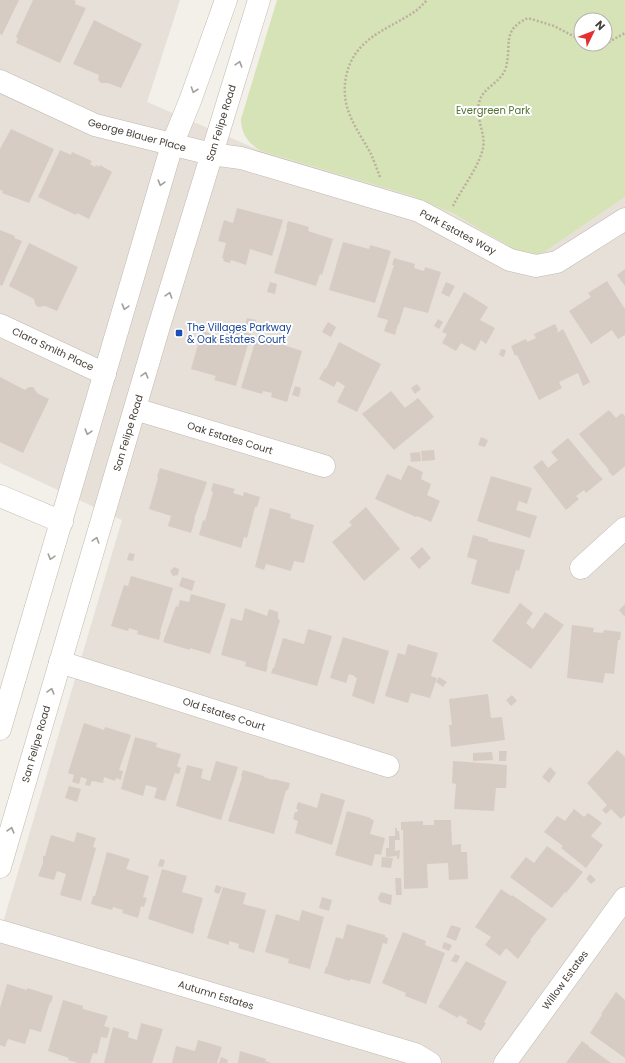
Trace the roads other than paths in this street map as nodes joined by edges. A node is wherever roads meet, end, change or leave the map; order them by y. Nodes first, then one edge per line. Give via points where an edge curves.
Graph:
1 (226, 0) edge
2 (259, 0) edge
3 (0, 81) edge
4 (172, 145) junction
5 (211, 154) junction
6 (625, 219) edge
7 (0, 325) edge
8 (105, 374) junction
9 (135, 409) junction
10 (324, 466) dead end
11 (0, 496) edge
12 (62, 522) junction
13 (625, 528) edge
14 (581, 568) dead end
15 (60, 662) junction
16 (0, 729) edge
17 (388, 766) dead end
18 (0, 867) edge
19 (625, 898) edge
20 (0, 930) edge
21 (430, 1063) edge
22 (505, 1063) edge

1 -> 4 street
5 -> 2 street, San Felipe Road
3 - 4 street, George Blauer Place via 95,126
4 - 5 street, George Blauer Place
4 -> 8 street
5 - 6 street, Park Estates Way via 241,158 419,212 510,260 536,266 557,262
9 -> 5 street, San Felipe Road
7 - 8 street, Clara Smith Place
8 -> 12 street
9 - 10 street, Oak Estates Court
15 -> 9 street, San Felipe Road
11 - 12 street
12 -> 16 street
13 - 14 street
15 - 17 street, Old Estates Court
18 -> 15 street, San Felipe Road
19 - 22 street, Willow Estates
20 - 21 street, Autumn Estates via 415,1054

